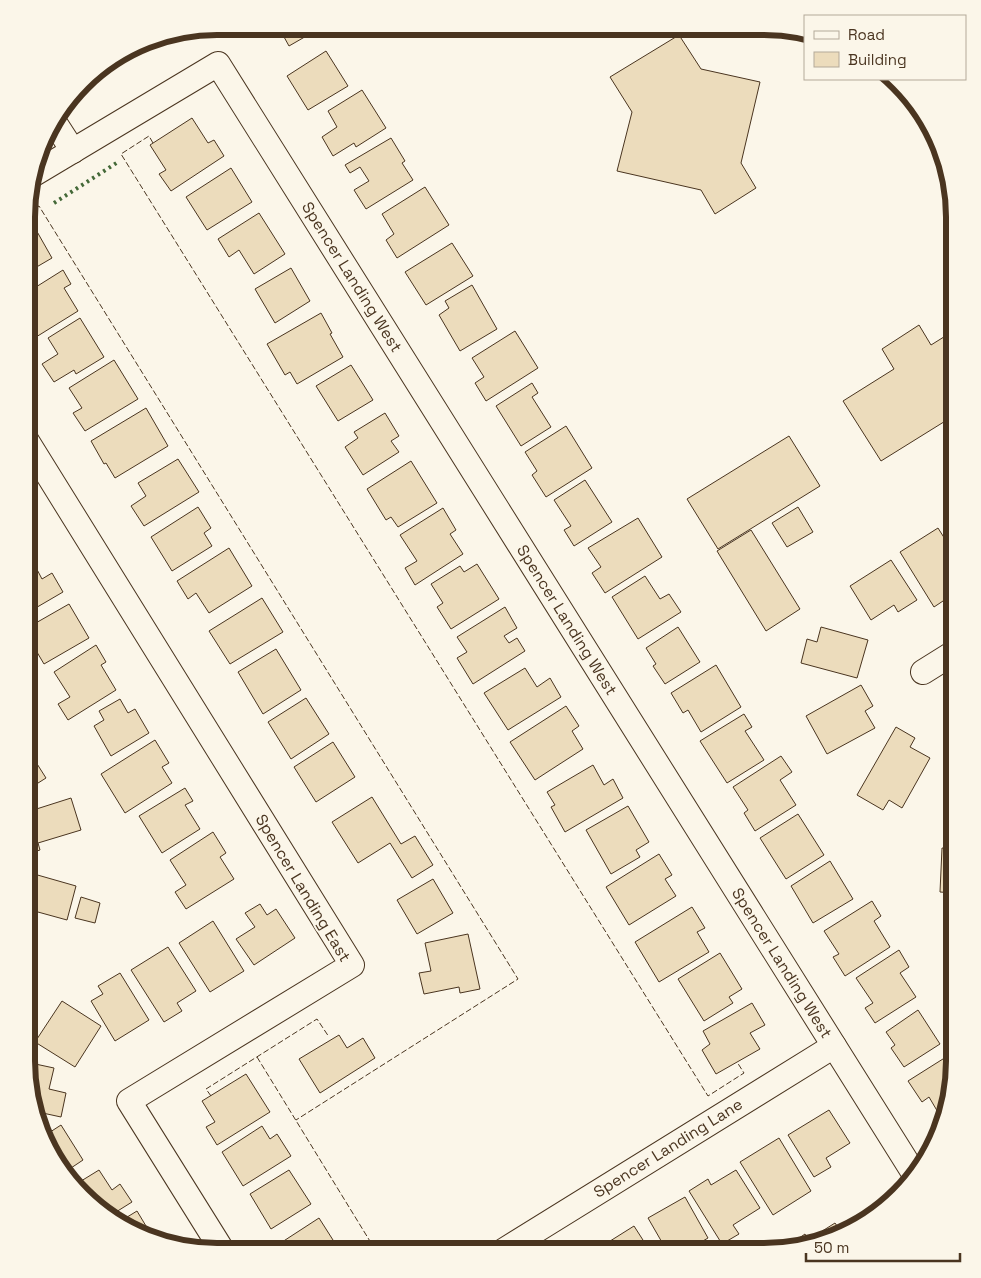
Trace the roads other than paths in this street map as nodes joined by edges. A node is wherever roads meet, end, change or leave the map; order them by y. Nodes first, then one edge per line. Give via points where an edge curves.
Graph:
1 (58, 128) edge
2 (73, 151) junction
3 (41, 170) edge
4 (35, 452) edge
5 (946, 657) edge
6 (923, 672) dead end
7 (834, 1046) junction
8 (911, 1168) edge
9 (218, 1243) edge
10 (516, 1243) edge

1 - 2 street
2 - 3 street
2 - 7 street, Spencer Landing West via 218,64
4 - 9 street, Spencer Landing East via 352,965 129,1101
5 - 6 street
7 - 8 street, Spencer Landing West
7 - 10 street, Spencer Landing Lane

